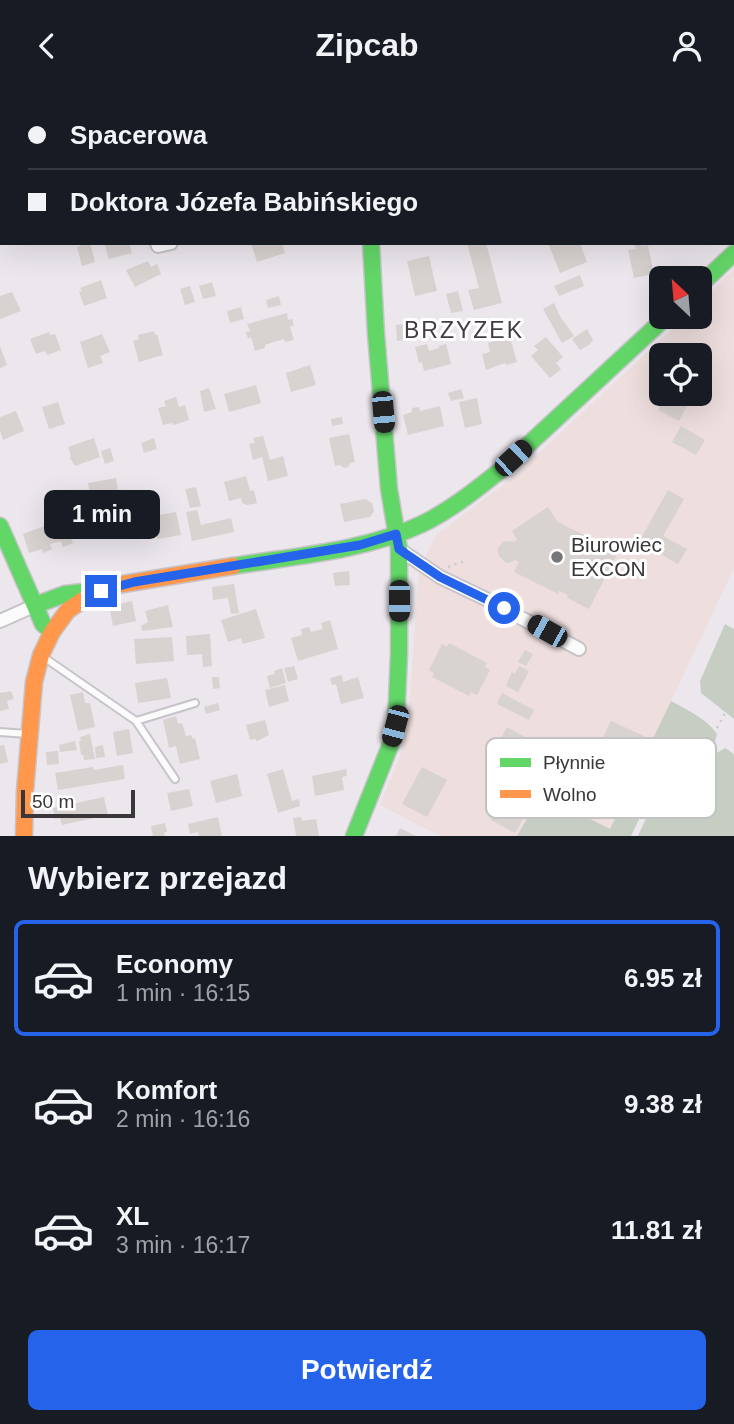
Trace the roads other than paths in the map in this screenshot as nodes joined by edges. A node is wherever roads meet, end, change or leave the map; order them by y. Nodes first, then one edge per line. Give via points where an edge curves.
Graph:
1 (371, 245) edge
2 (734, 253) edge
3 (712, 274) edge
4 (653, 329) edge
5 (0, 526) edge
6 (398, 541) junction
7 (101, 591) junction
8 (40, 604) junction
9 (0, 621) edge
10 (56, 626) junction
11 (579, 649) dead end
12 (41, 655) junction
13 (195, 703) dead end
14 (136, 721) junction
15 (0, 732) edge
16 (29, 734) junction
17 (174, 779) dead end
18 (24, 836) edge
19 (354, 836) edge

1 - 6 main road via 389,489
2 - 3 main road
4 - 6 main road via 491,479
5 - 8 main road
6 - 7 main road
6 - 11 street via 440,577
6 - 19 main road via 396,723
7 - 8 main road via 65,594
7 - 10 main road via 68,610
8 - 9 street
8 - 10 main road via 43,624
10 - 12 main road
12 - 14 lane
12 - 16 main road
13 - 14 lane
14 - 17 lane
15 - 16 lane
16 - 18 main road

